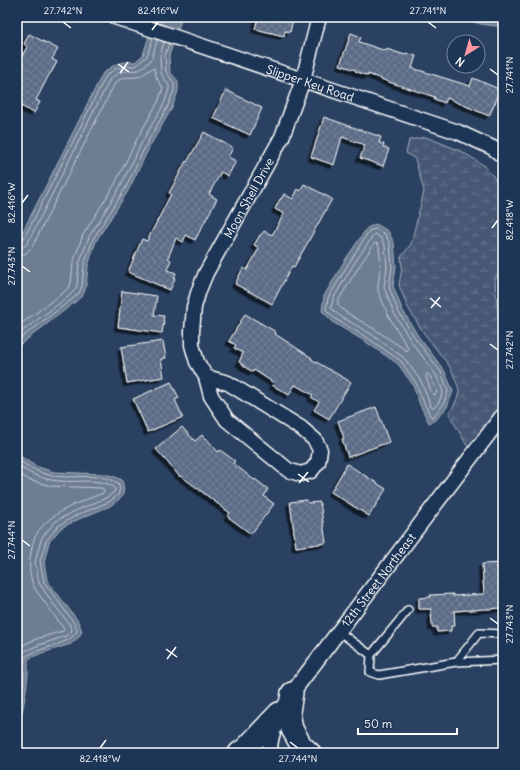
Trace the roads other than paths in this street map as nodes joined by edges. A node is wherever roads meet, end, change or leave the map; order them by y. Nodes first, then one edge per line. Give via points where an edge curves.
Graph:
1 (115, 17) edge
2 (319, 17) edge
3 (303, 80) junction
4 (503, 156) edge
5 (206, 377) junction
6 (503, 416) edge
7 (408, 610) dead end
8 (338, 631) junction
9 (503, 634) edge
10 (371, 655) junction
11 (503, 660) edge
12 (456, 662) junction
13 (292, 693) junction
14 (280, 713) junction
15 (239, 753) edge
16 (270, 753) edge
17 (310, 753) edge

1 - 3 street, Slipper Key Road
2 - 3 street, Moon Shell Drive
3 - 4 street, Slipper Key Road via 458,132 493,148
3 - 5 street, Moon Shell Drive via 282,137 199,290 194,307 192,345
5 - 5 street, Moon Shell Drive via 211,396 227,420 288,470 300,474 311,471 318,462 320,450 315,440 301,428 228,383
6 - 8 street, 12th Street Northeast
7 - 10 lane
8 - 10 lane
8 - 13 street, 12th Street Northeast
9 - 12 lane via 479,633
10 - 12 lane via 370,672 379,675
11 - 12 lane
13 - 14 street, 12th Street Northeast
13 - 17 main road via 289,712 292,729 301,745
14 - 15 main road
14 - 16 street, 12th Street Northeast

